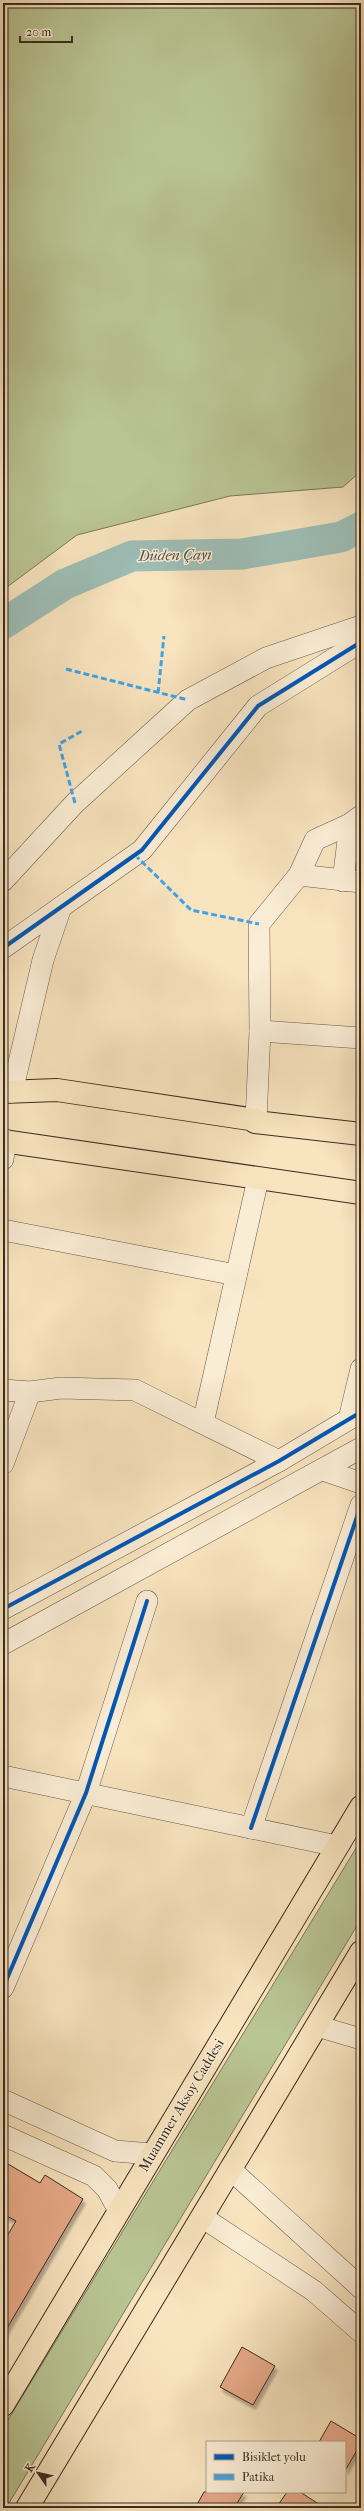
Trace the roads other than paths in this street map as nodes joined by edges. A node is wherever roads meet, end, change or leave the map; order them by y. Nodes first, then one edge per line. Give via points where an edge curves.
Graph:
1 (361, 626) edge
2 (361, 642) edge
3 (356, 820) edge
4 (299, 875) junction
5 (3, 881) edge
6 (352, 882) edge
7 (61, 908) junction
8 (3, 948) edge
9 (260, 1031) junction
10 (361, 1038) edge
11 (8, 1092) edge
12 (256, 1120) junction
13 (361, 1134) edge
14 (4, 1147) edge
15 (258, 1179) junction
16 (361, 1193) edge
17 (3, 1230) edge
18 (236, 1275) junction
19 (361, 1369) edge
20 (3, 1390) edge
21 (30, 1392) junction
22 (355, 1416) edge
23 (203, 1423) junction
24 (361, 1448) edge
25 (279, 1460) junction
26 (3, 1464) edge
27 (323, 1470) junction
28 (361, 1483) edge
29 (361, 1505) edge
30 (147, 1602) dead end
31 (3, 1610) edge
32 (3, 1644) edge
33 (3, 1776) edge
34 (86, 1793) junction
35 (361, 1807) edge
36 (251, 1828) junction
37 (337, 1846) junction
38 (361, 1952) edge
39 (3, 1988) edge
40 (317, 2026) junction
41 (361, 2039) edge
42 (3, 2100) edge
43 (3, 2135) edge
44 (152, 2154) junction
45 (230, 2170) junction
46 (119, 2211) junction
47 (202, 2217) junction
48 (361, 2288) edge
49 (361, 2332) edge
50 (3, 2405) edge
51 (27, 2508) edge

1 - 5 street via 266,658 188,700 75,803
2 - 7 street via 258,706 142,850
3 - 4 street via 315,840
3 - 6 street
4 - 6 street
4 - 9 street via 259,924
7 - 8 street
7 - 11 street via 43,960
9 - 10 street
9 - 12 street
11 - 12 main road via 57,1090
12 - 13 main road via 255,1122
14 - 15 main road
15 - 16 main road
15 - 18 street
17 - 18 street
18 - 23 street
19 - 22 street
20 - 21 street
21 - 23 street via 61,1388 135,1390
21 - 26 street
22 - 25 street
23 - 25 street
24 - 27 street
25 - 31 street
27 - 28 street
27 - 32 street
29 - 36 street
30 - 34 street
33 - 34 street
34 - 36 street
34 - 39 street
35 - 37 main road, Muammer Aksoy Caddesi
36 - 37 street
37 - 44 main road, Muammer Aksoy Caddesi
38 - 40 main road
40 - 41 street
40 - 45 main road
42 - 44 street via 115,2151
43 - 46 street via 94,2176 108,2189
44 - 46 main road, Muammer Aksoy Caddesi
45 - 47 main road
45 - 48 street
46 - 50 main road, Muammer Aksoy Caddesi
47 - 49 street via 314,2291
47 - 51 main road

